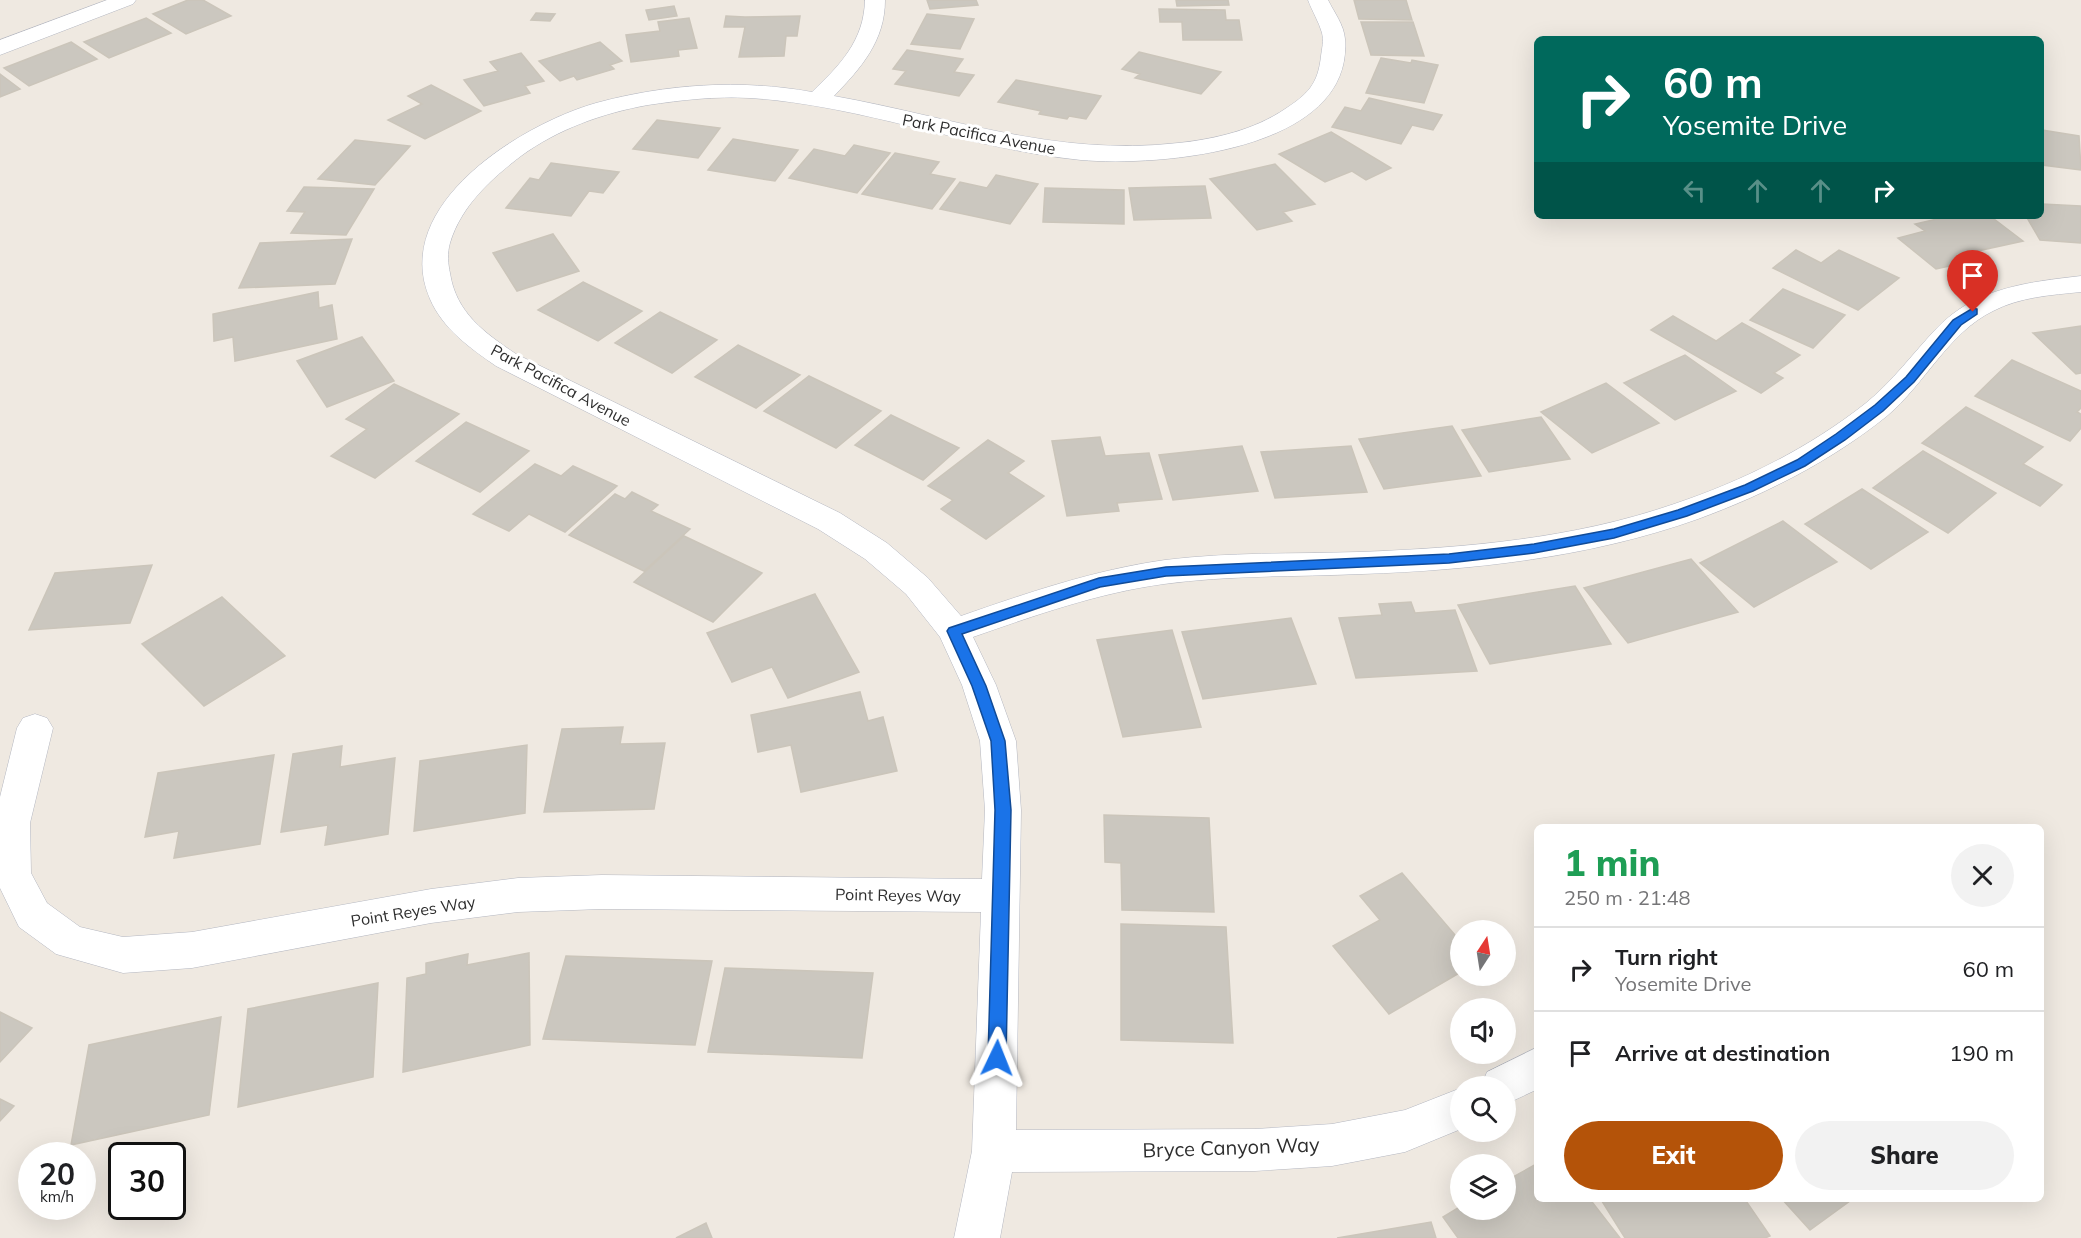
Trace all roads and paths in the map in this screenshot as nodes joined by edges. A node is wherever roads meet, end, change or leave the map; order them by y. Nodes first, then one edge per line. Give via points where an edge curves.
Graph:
1 (126, 0) edge
2 (876, 0) edge
3 (1318, 0) edge
4 (0, 48) edge
5 (818, 100) junction
6 (2081, 284) edge
7 (954, 631) junction
8 (35, 728) dead end
9 (1001, 896) junction
10 (1534, 1068) edge
11 (1516, 1078) edge
12 (1450, 1113) edge
13 (994, 1151) junction
14 (977, 1238) edge

1 - 4 street
2 - 5 street via 874,29 862,51
3 - 5 street, Park Pacifica Avenue via 1334,37 1334,60 1327,82 1310,102 1283,122 1242,139 1193,150 1141,155 1031,146
5 - 7 street, Park Pacifica Avenue via 755,92 671,94 618,104 567,120 525,142 490,167 464,194 444,222 438,240 437,279 447,309 471,336 497,354 829,521 876,551 917,586
6 - 7 street via 2034,289 1989,301 1957,322 1910,380 1840,437 1801,463 1682,513 1614,533 1534,548 1449,558 1155,573 1099,582
7 - 9 street, Park Pacifica Avenue via 998,741 1003,810
8 - 9 street, Point Reyes Way via 12,823 12,874 33,915 70,942 123,955 192,950 431,906 518,895 602,892
9 - 13 street, Park Pacifica Avenue
10 - 11 street
12 - 13 street, Bryce Canyon Way via 1406,1131 1332,1144 1256,1150
13 - 14 street, Park Pacifica Avenue

